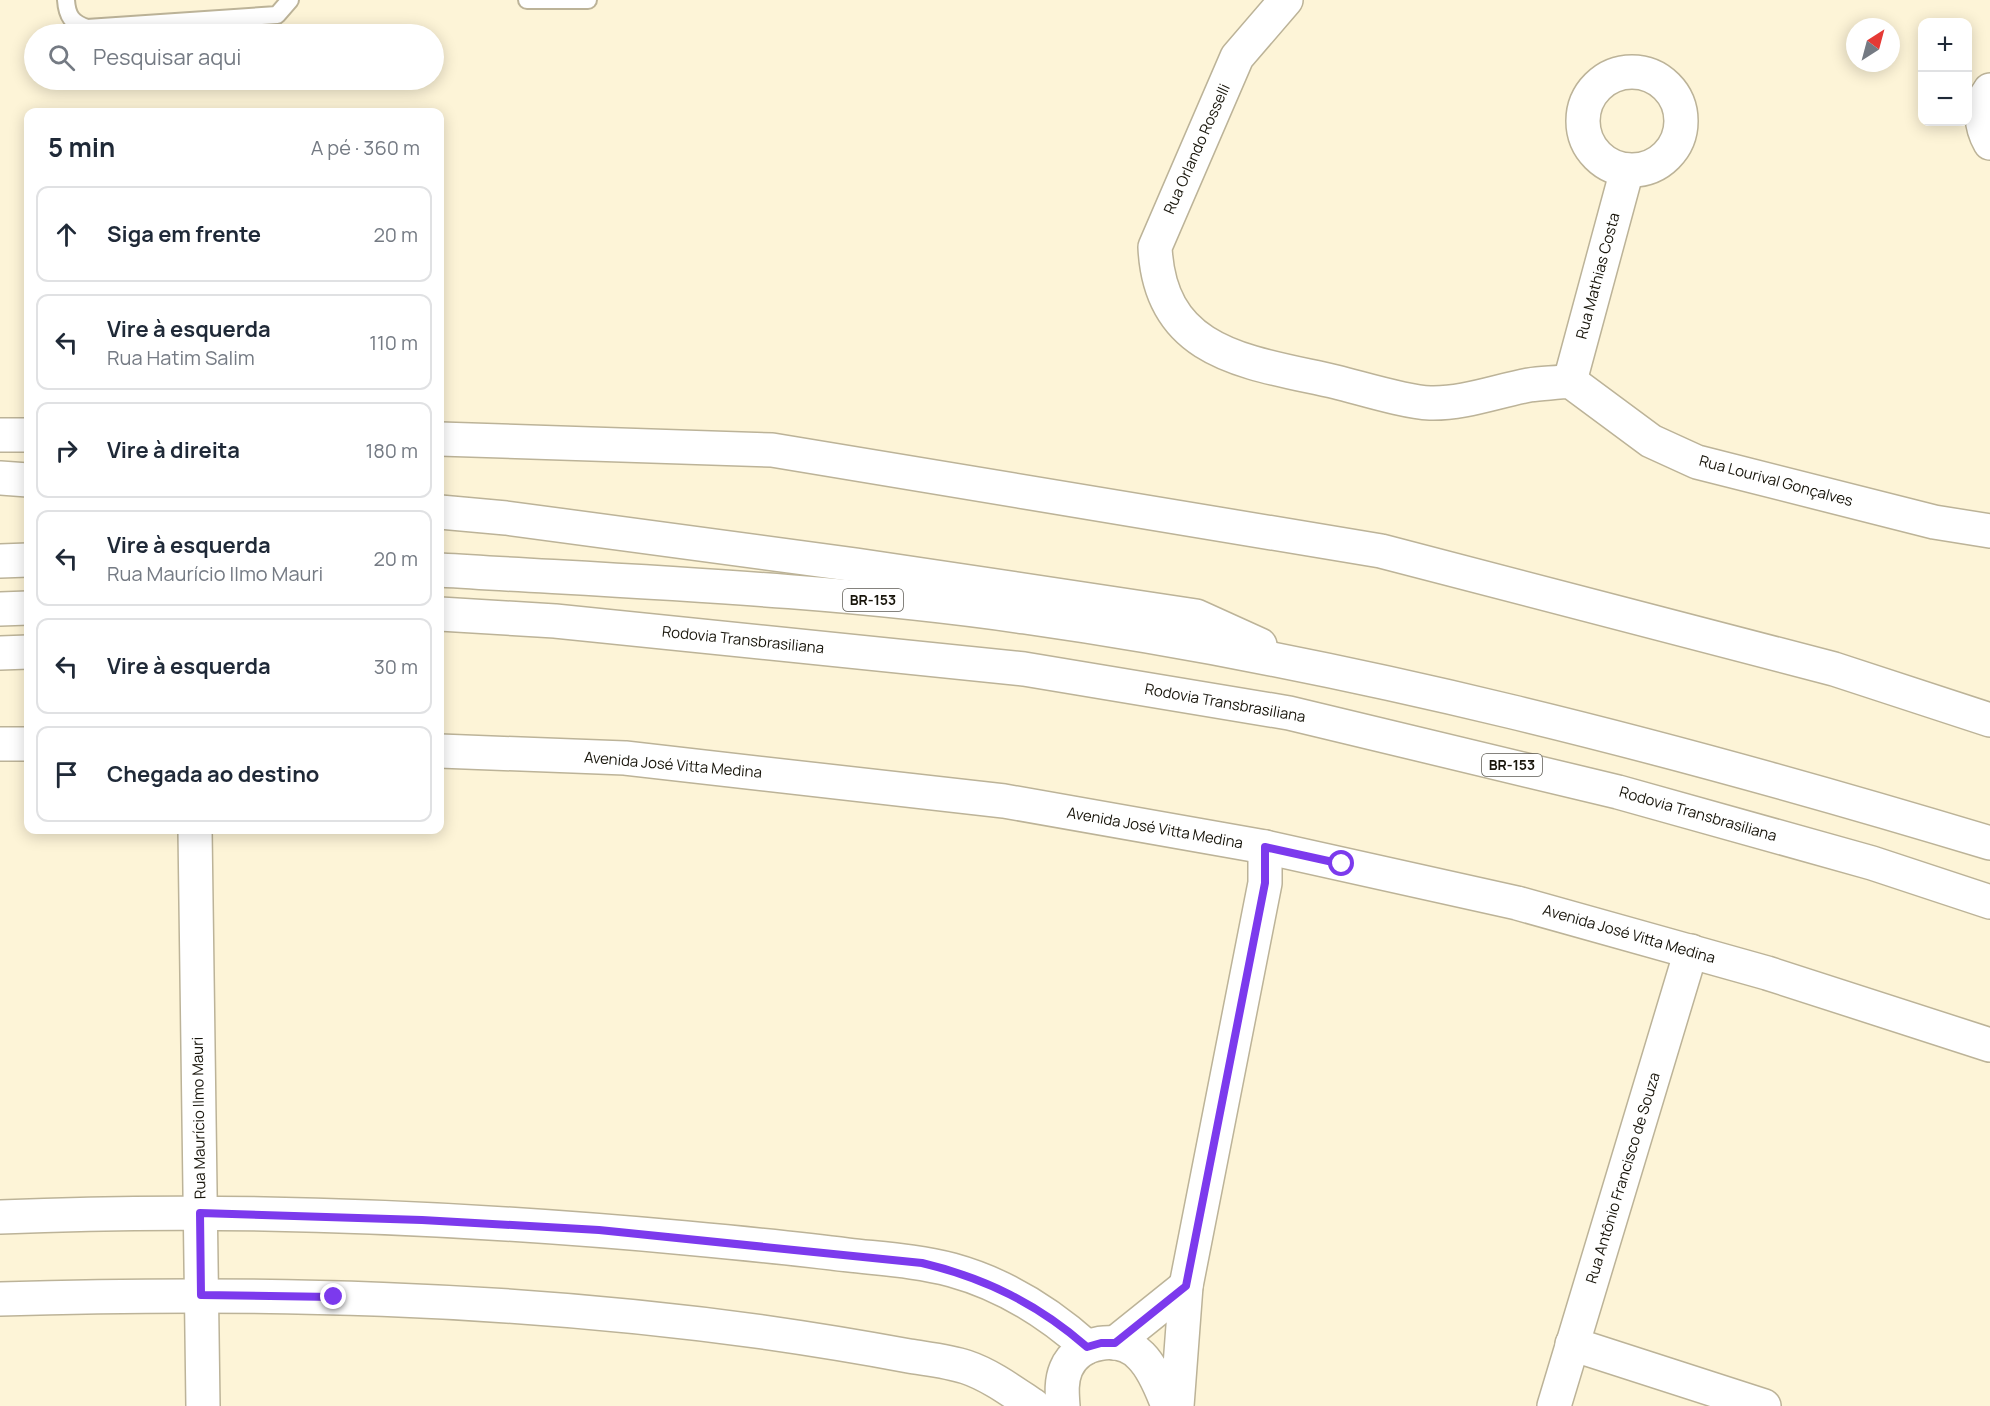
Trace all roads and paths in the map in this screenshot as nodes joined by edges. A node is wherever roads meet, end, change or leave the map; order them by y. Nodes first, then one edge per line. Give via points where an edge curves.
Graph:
1 (66, 0) edge
2 (290, 0) edge
3 (527, 0) edge
4 (588, 0) edge
5 (1286, 0) edge
6 (75, 24) edge
7 (145, 24) edge
8 (1990, 90) edge
9 (1990, 144) edge
10 (1627, 170) dead end
11 (1570, 381) junction
12 (0, 435) edge
13 (24, 435) edge
14 (444, 439) edge
15 (0, 478) edge
16 (24, 480) edge
17 (444, 512) edge
18 (1990, 531) edge
19 (24, 560) edge
20 (0, 561) edge
21 (444, 570) edge
22 (24, 608) edge
23 (0, 609) edge
24 (444, 614) edge
25 (24, 652) edge
26 (0, 653) edge
27 (1302, 665) junction
28 (1990, 720) edge
29 (0, 744) edge
30 (24, 744) edge
31 (444, 751) edge
32 (195, 834) edge
33 (1990, 843) edge
34 (1265, 847) junction
35 (1990, 902) edge
36 (1691, 951) junction
37 (1990, 1045) edge
38 (200, 1213) junction
39 (0, 1217) edge
40 (1186, 1286) junction
41 (201, 1295) junction
42 (0, 1299) edge
43 (1572, 1344) junction
44 (1101, 1345) junction
45 (203, 1406) edge
46 (1035, 1406) edge
47 (1063, 1406) edge
48 (1168, 1406) edge
49 (1177, 1406) edge
50 (1554, 1406) edge
51 (1764, 1406) edge

1 - 6 lane via 67,13
2 - 7 lane via 277,15
3 - 4 lane
5 - 11 main road, Rua Orlando Rosselli via 1237,57 1155,247 1156,276 1173,313 1203,343 1245,361 1429,403
8 - 9 main road via 1982,111
10 - 11 main road, Rua Mathias Costa
11 - 18 main road, Rua Lourival Gonçalves via 1651,441 1697,462 1934,522
12 - 13 main road
14 - 28 main road via 772,450 1381,551 1834,669
15 - 16 main road
17 - 27 main road via 844,564 1196,616
19 - 20 main road
21 - 27 main road, BR-153 via 764,588 1024,617
22 - 23 main road
24 - 35 main road, Rodovia Transbrasiliana / BR-153 via 555,621 1024,669 1289,713 1618,792 1872,863
25 - 26 main road
27 - 33 main road, BR-153 via 1560,725 1849,800
29 - 30 main road
31 - 34 main road, Avenida José Vitta Medina via 625,758 1004,801
32 - 38 main road, Rua Maurício Ilmo Mauri
34 - 36 main road, Avenida José Vitta Medina via 1517,903
34 - 40 main road via 1265,883
36 - 37 main road, Avenida José Vitta Medina
36 - 43 main road, Rua Antônio Francisco de Souza
38 - 39 main road
38 - 41 main road, Rua Maurício Ilmo Mauri
38 - 44 main road via 367,1217 599,1230 922,1263 1014,1294 1066,1328
40 - 44 main road
40 - 49 main road
41 - 42 main road
41 - 45 main road, Rua Maurício Ilmo Mauri
41 - 46 main road via 467,1303 721,1326 842,1343 966,1367
43 - 50 main road, Rua Antônio Francisco de Souza
43 - 51 main road
44 - 47 main road via 1075,1355 1067,1367 1062,1381
44 - 48 main road via 1129,1348 1141,1356

